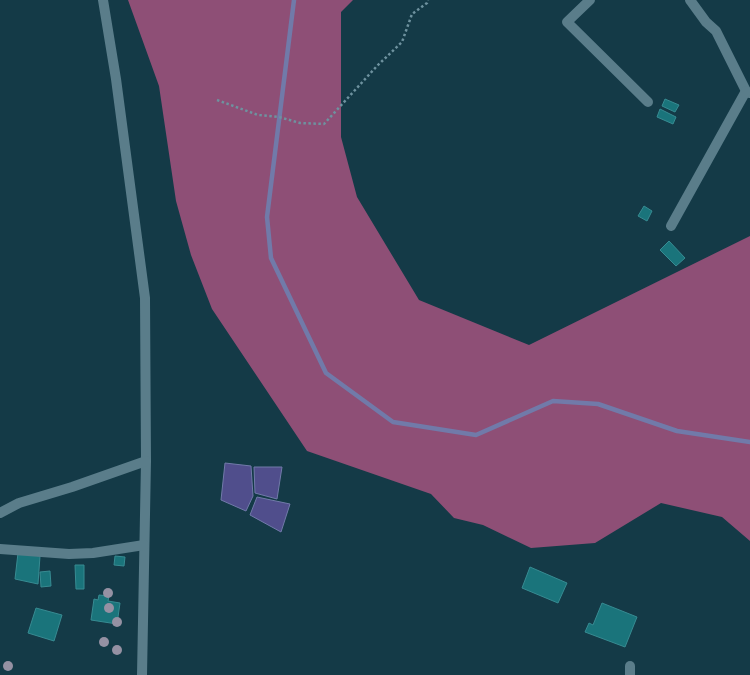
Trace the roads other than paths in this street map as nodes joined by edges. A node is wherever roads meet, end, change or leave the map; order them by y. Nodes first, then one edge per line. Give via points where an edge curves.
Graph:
1 (103, 0) edge
2 (590, 0) edge
3 (690, 0) edge
4 (748, 92) edge
5 (648, 102) dead end
6 (671, 226) dead end
7 (146, 461) junction
8 (0, 512) edge
9 (144, 545) junction
10 (0, 549) edge
11 (142, 675) edge

1 - 7 street via 145,298
2 - 5 street via 567,22
3 - 4 street via 716,31
4 - 6 street
7 - 8 street
7 - 9 street
9 - 10 street via 69,554
9 - 11 street

